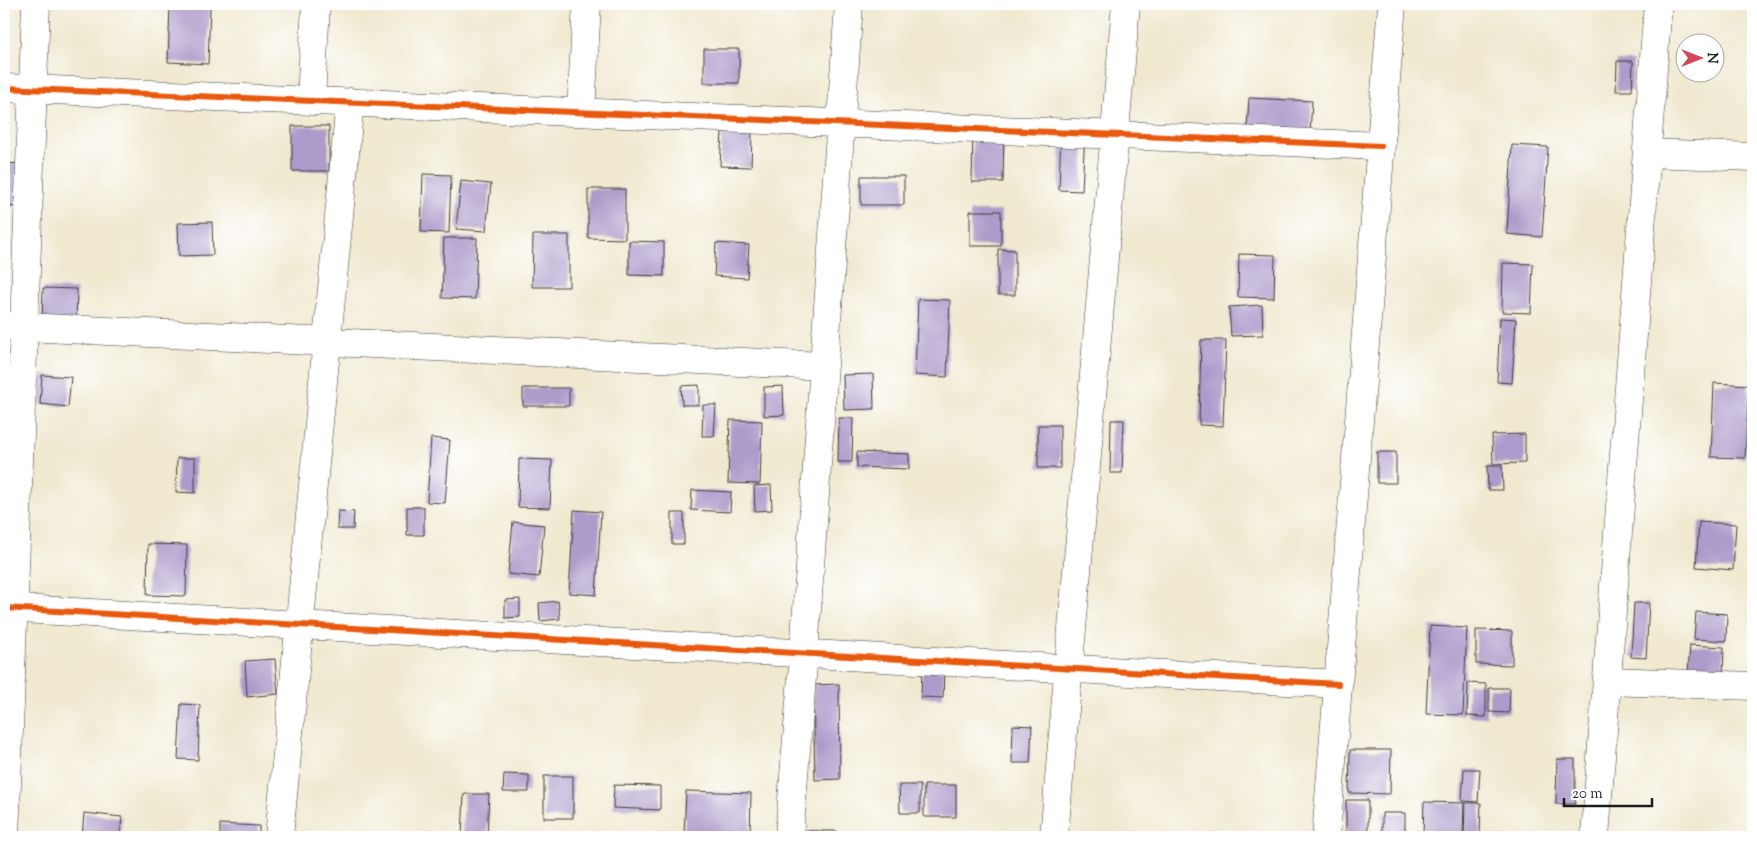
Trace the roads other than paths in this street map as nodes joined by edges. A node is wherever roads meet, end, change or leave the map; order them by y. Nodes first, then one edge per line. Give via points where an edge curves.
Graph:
1 (36, 4) edge
2 (316, 4) edge
3 (587, 4) edge
4 (849, 4) edge
5 (1126, 4) edge
6 (1392, 4) edge
7 (1658, 4) edge
8 (4, 88) edge
9 (32, 88) junction
10 (310, 100) junction
11 (350, 102) junction
12 (581, 112) junction
13 (842, 123) junction
14 (1114, 135) junction
15 (1381, 146) junction
16 (1647, 153) junction
17 (1753, 157) edge
18 (14, 326) edge
19 (326, 342) junction
20 (824, 366) junction
21 (9, 608) edge
22 (300, 625) junction
23 (804, 654) junction
24 (1069, 669) junction
25 (1607, 681) junction
26 (1338, 684) junction
27 (1753, 686) edge
28 (5, 837) edge
29 (279, 837) edge
30 (789, 837) edge
31 (1054, 837) edge
32 (1326, 837) edge
33 (1595, 837) edge

1 - 9 street
2 - 10 street
3 - 12 street
4 - 13 street
5 - 14 street
6 - 15 street
7 - 16 street
8 - 9 street
9 - 10 street
9 - 18 street
10 - 11 street
11 - 12 street
11 - 19 street
12 - 13 street
13 - 14 street
13 - 20 street
14 - 15 street
14 - 24 street
15 - 26 street
16 - 17 street
16 - 25 street
18 - 19 street
18 - 21 street
19 - 20 street
19 - 22 street
20 - 23 street
21 - 22 street
21 - 28 street
22 - 23 street
22 - 29 street
23 - 24 street
23 - 30 street
24 - 26 street
24 - 31 street
25 - 27 street
25 - 33 street
26 - 32 street

